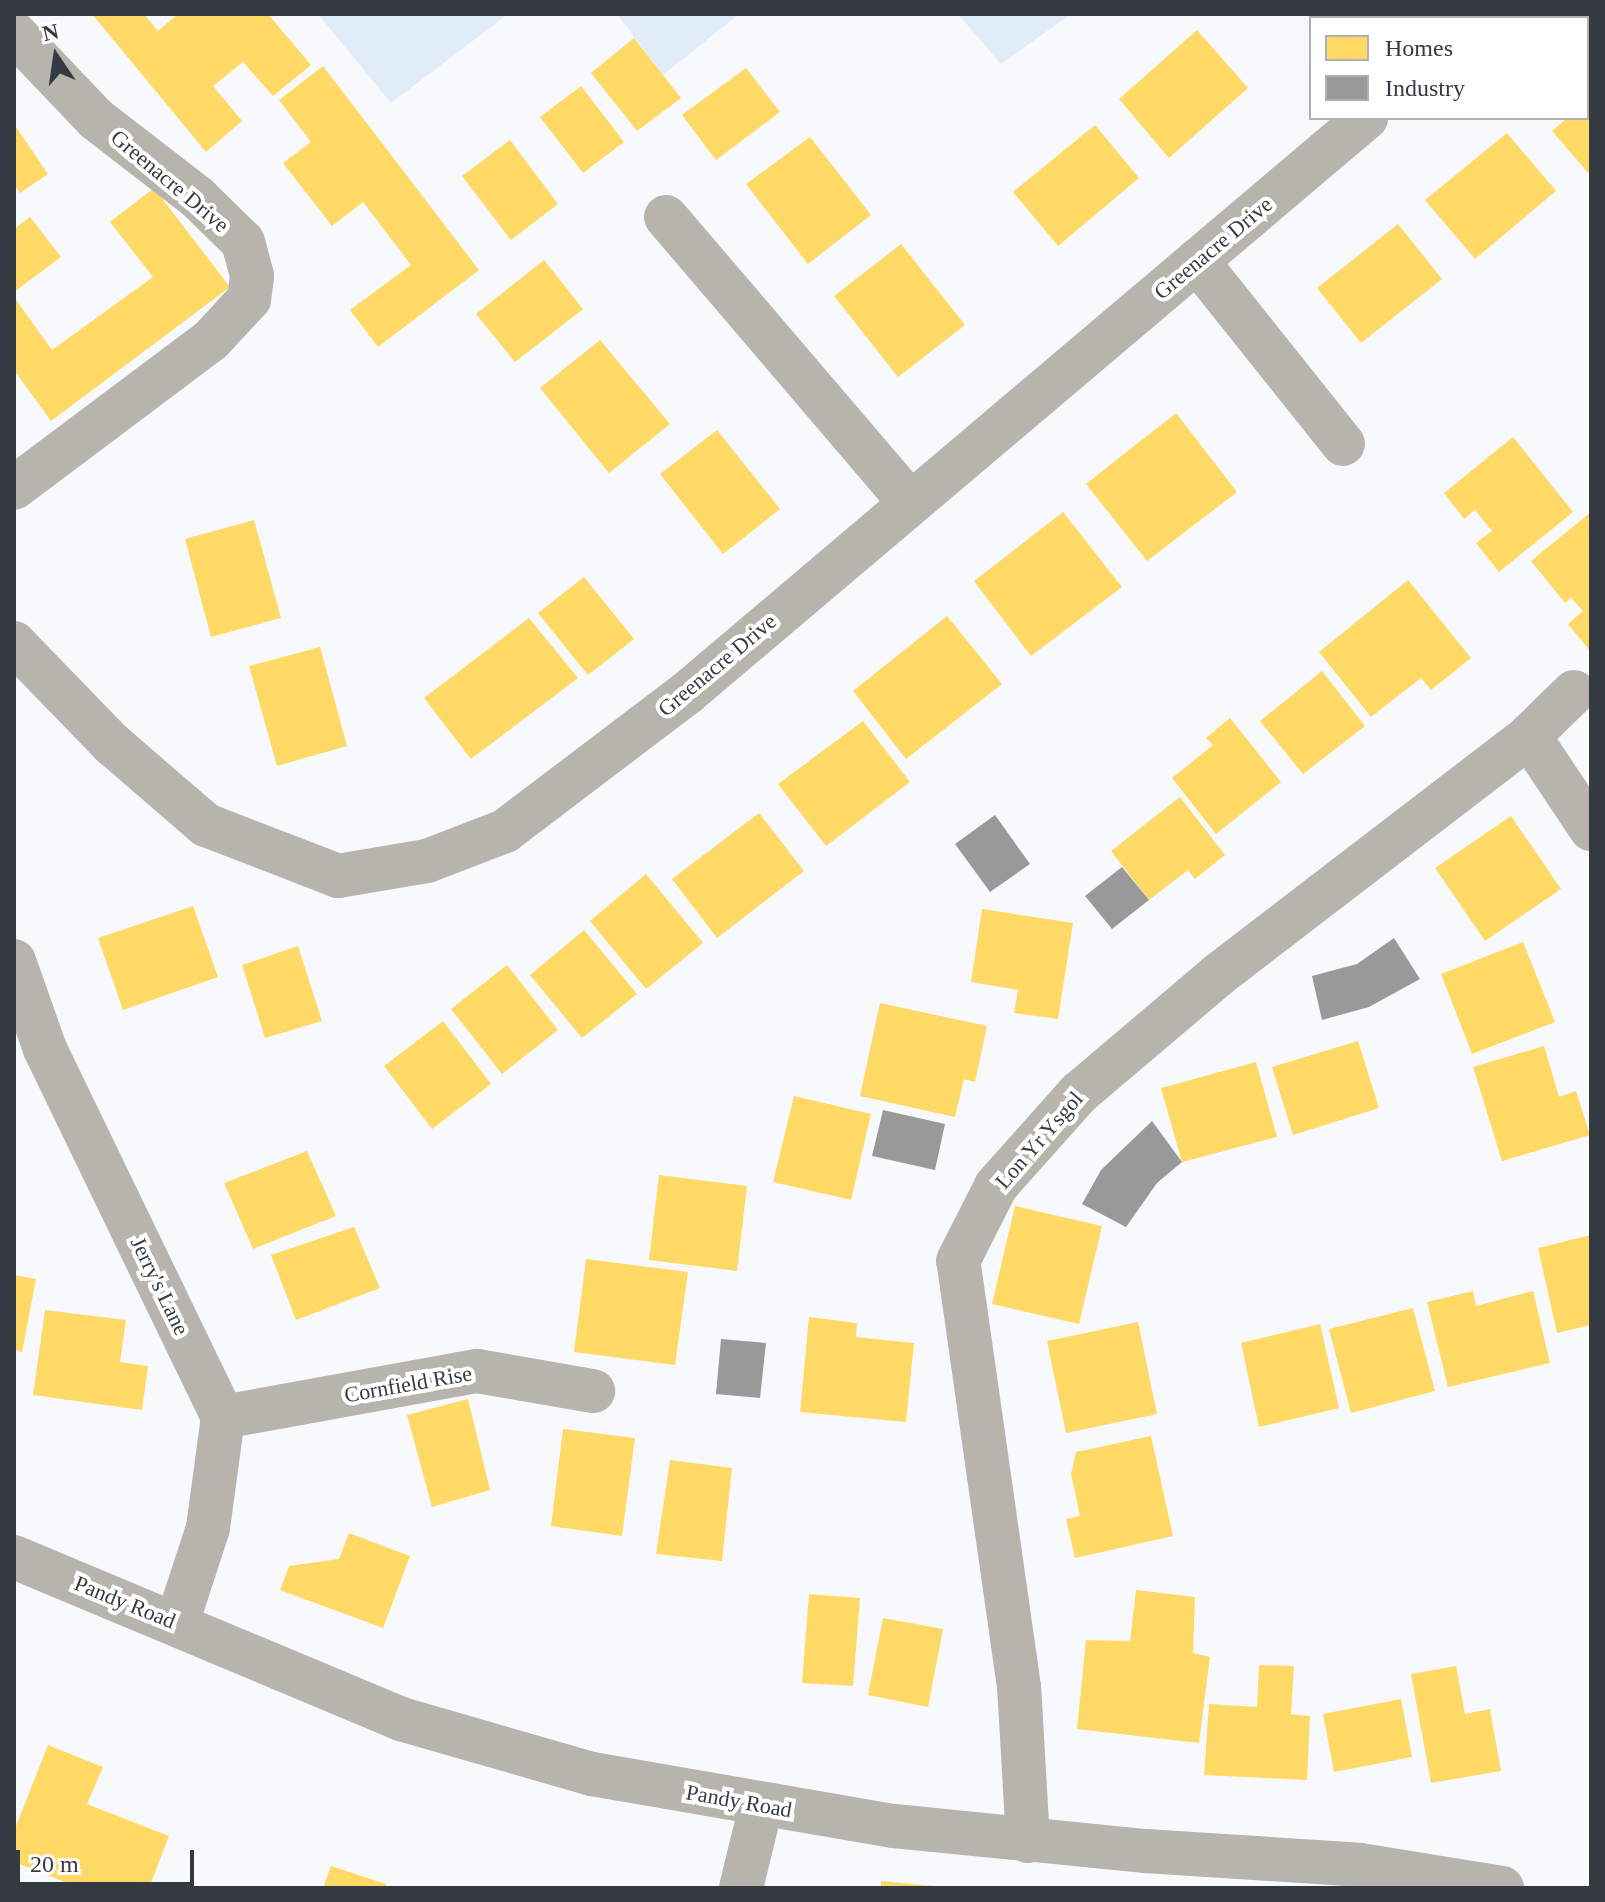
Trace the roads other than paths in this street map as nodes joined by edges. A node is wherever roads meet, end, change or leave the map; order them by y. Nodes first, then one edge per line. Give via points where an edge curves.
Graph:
1 (14, 33) edge
2 (1364, 120) edge
3 (666, 217) dead end
4 (1197, 261) junction
5 (1343, 444) dead end
6 (14, 488) edge
7 (909, 502) junction
8 (14, 643) edge
9 (1574, 692) dead end
10 (1529, 736) junction
11 (1591, 829) edge
12 (14, 961) edge
13 (593, 1391) dead end
14 (223, 1417) junction
15 (14, 1557) edge
16 (177, 1623) junction
17 (761, 1806) junction
18 (1028, 1841) junction
19 (1276, 1874) edge
20 (741, 1888) edge
21 (1502, 1888) edge

1 - 6 street, Greenacre Drive via 96,119 197,197 243,242 252,276 249,299 211,340
2 - 4 street, Greenacre Drive
3 - 7 street
4 - 5 street
4 - 7 street, Greenacre Drive
7 - 8 street, Greenacre Drive via 687,693 505,831 427,861 338,876 206,825 112,744
9 - 10 street, Lon Yr Ysgol
10 - 11 street
10 - 18 street, Lon Yr Ysgol via 1218,975 1079,1093 996,1186 958,1261 1019,1687
12 - 14 street, Jerry's Lane via 45,1049
13 - 14 street, Cornfield Rise via 477,1371
14 - 16 street via 208,1528
15 - 16 street, Pandy Road
16 - 17 street, Pandy Road via 401,1719 592,1774
17 - 18 street, Pandy Road
17 - 20 street
18 - 19 street, Pandy Road
19 - 21 street, Pandy Road via 1360,1865

